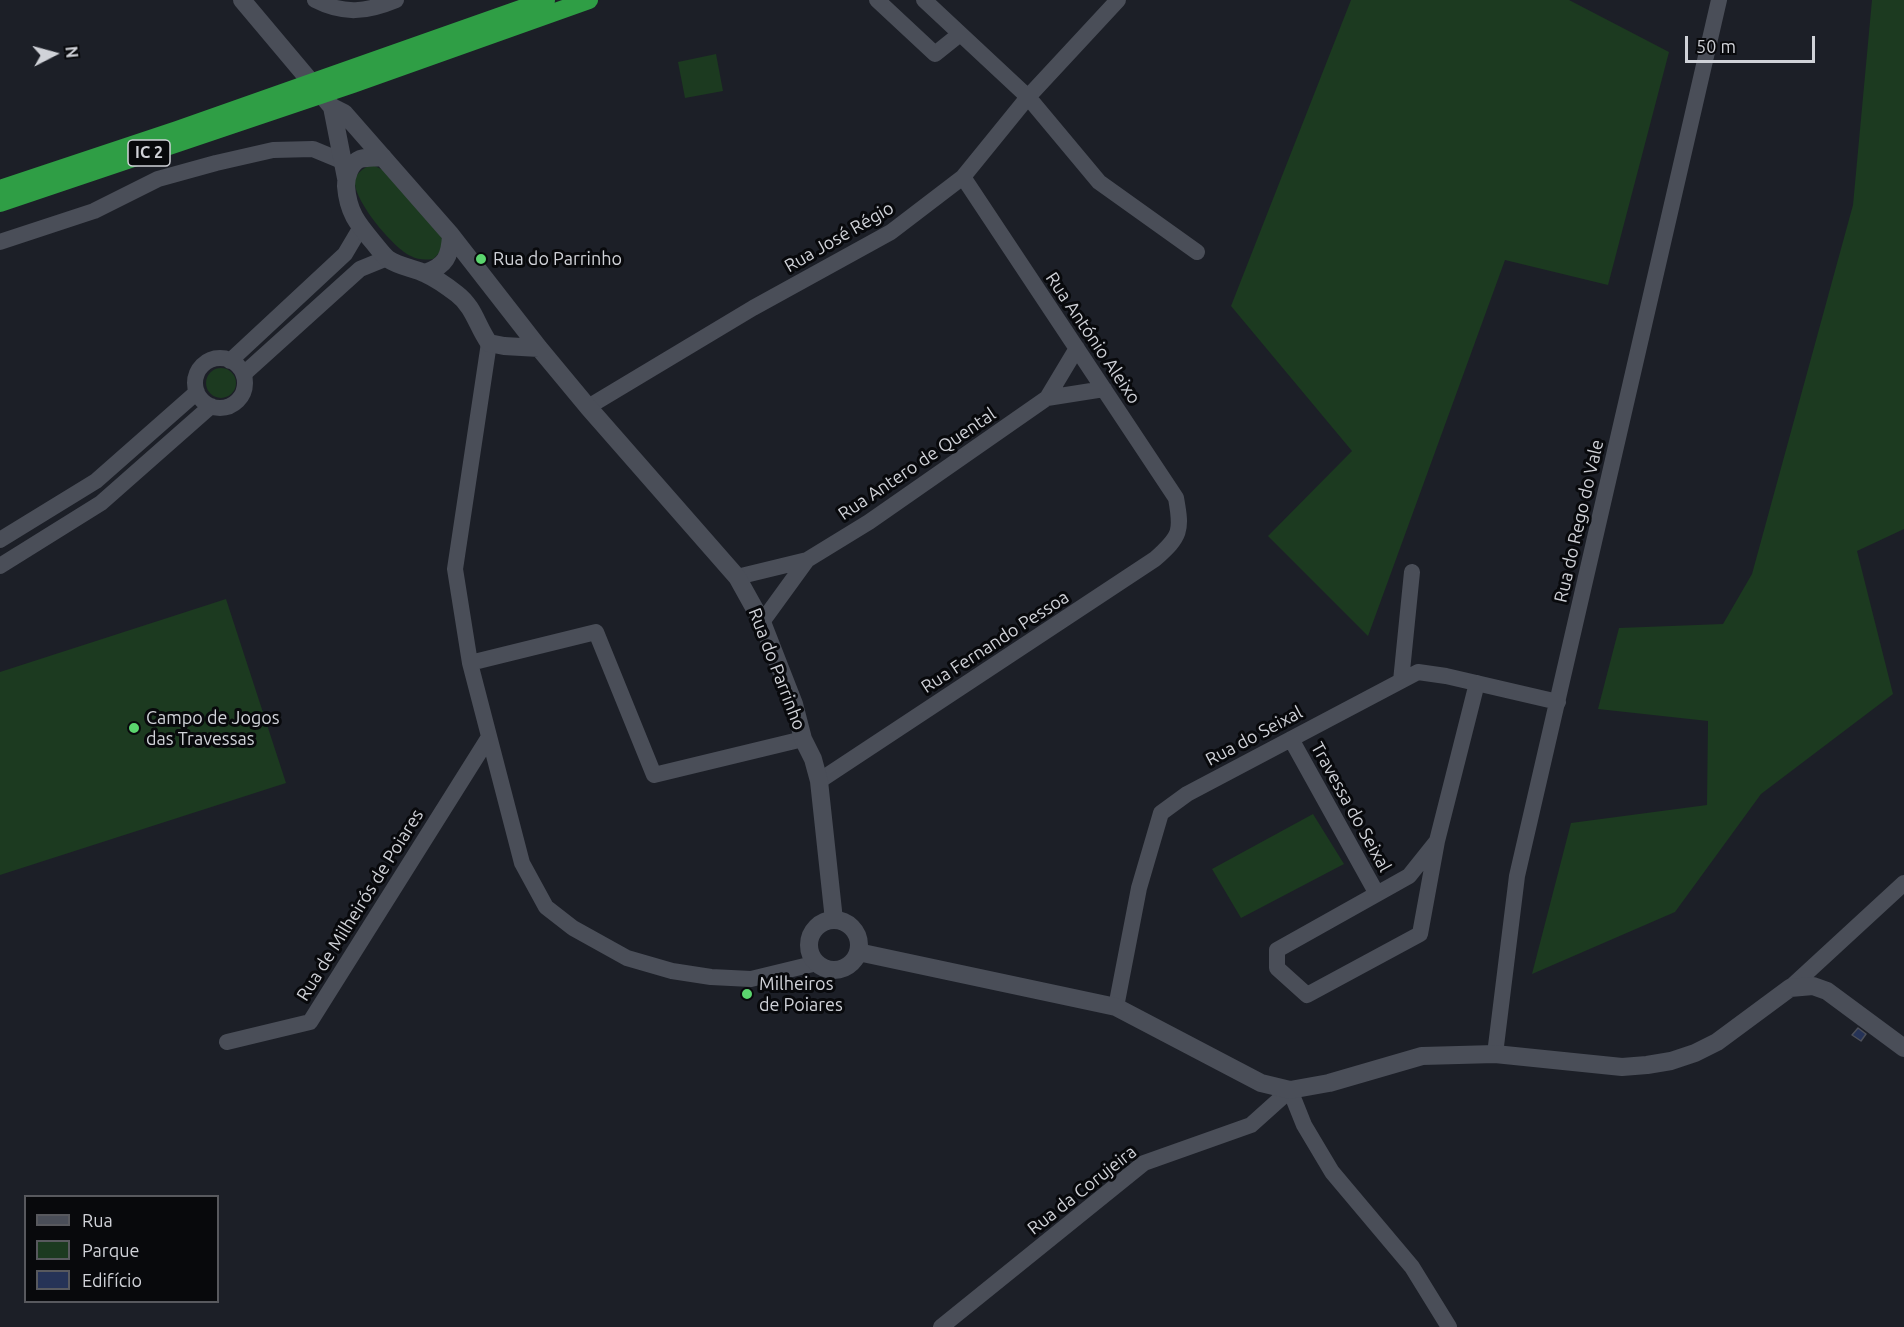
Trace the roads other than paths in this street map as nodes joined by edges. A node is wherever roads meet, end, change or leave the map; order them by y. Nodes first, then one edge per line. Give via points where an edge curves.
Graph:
1 (242, 0) edge
2 (315, 0) edge
3 (396, 0) edge
4 (546, 0) edge
5 (589, 0) edge
6 (877, 0) edge
7 (924, 0) edge
8 (1118, 0) edge
9 (1719, 0) edge
10 (960, 34) junction
11 (350, 77) junction
12 (293, 96) junction
13 (1028, 97) junction
14 (332, 107) junction
15 (382, 157) junction
16 (344, 170) junction
17 (963, 177) junction
18 (0, 189) edge
19 (0, 203) edge
20 (361, 227) junction
21 (451, 235) junction
22 (0, 242) edge
23 (1197, 252) dead end
24 (387, 258) junction
25 (425, 273) junction
26 (489, 343) junction
27 (539, 348) junction
28 (1077, 348) junction
29 (230, 361) junction
30 (244, 376) junction
31 (1104, 389) junction
32 (197, 392) junction
33 (1047, 398) junction
34 (211, 406) junction
35 (588, 407) junction
36 (1180, 524) joint
37 (0, 540) edge
38 (807, 560) junction
39 (0, 566) edge
40 (1412, 572) dead end
41 (737, 577) junction
42 (762, 622) junction
43 (470, 663) junction
44 (1401, 681) junction
45 (1477, 683) junction
46 (1558, 702) junction
47 (489, 737) junction
48 (803, 739) junction
49 (1291, 739) junction
50 (819, 781) junction
51 (1437, 841) junction
52 (1904, 883) edge
53 (1377, 894) junction
54 (834, 920) junction
55 (858, 952) junction
56 (818, 963) junction
57 (1790, 988) junction
58 (1116, 1006) junction
59 (227, 1042) dead end
60 (1904, 1048) edge
61 (1495, 1054) junction
62 (1290, 1090) junction
63 (941, 1327) edge
64 (1449, 1327) edge

1 - 14 street, Rua do Parrinho
2 - 3 street via 350,10 374,9
4 - 11 highway, IC 2
5 - 11 highway, IC 2
6 - 10 street via 935,54
7 - 10 street
8 - 13 street, Rua José Régio
9 - 46 street, Rua do Rego do Vale
10 - 13 street
11 - 12 highway, IC 2
12 - 18 highway, IC 2
12 - 19 highway, IC 2
13 - 17 street, Rua José Régio
13 - 23 street via 1099,182
14 - 15 street, Rua do Parrinho via 344,113
14 - 16 street, Rua do Parrinho
15 - 16 street via 360,159
15 - 21 street, Rua do Parrinho
16 - 20 street, Rua do Parrinho via 347,200
16 - 22 street via 314,150 273,150 158,180 94,211
17 - 28 street, Rua António Aleixo
17 - 35 street, Rua José Régio via 891,232 753,308
20 - 24 street, Rua do Parrinho
20 - 29 street via 345,254
21 - 25 street via 445,261 438,269
21 - 27 street, Rua do Parrinho
24 - 25 street, Rua do Parrinho
24 - 30 street via 360,269
25 - 26 street, Rua do Parrinho via 468,304
26 - 27 street
26 - 43 street via 455,568
27 - 35 street, Rua do Parrinho
28 - 31 street, Rua António Aleixo
28 - 33 street, Rua Antero de Quental
29 - 30 street
29 - 32 street via 216,359 203,365 196,378
30 - 34 street via 243,393 236,403 224,408
31 - 33 street, Rua Antero de Quental
31 - 36 street, Rua António Aleixo via 1176,498
32 - 34 street
32 - 37 street via 96,481
33 - 38 street, Rua Antero de Quental via 869,522
34 - 39 street via 101,503
35 - 41 street, Rua do Parrinho
36 - 50 street, Rua Fernando Pessoa via 1172,544 1155,559
38 - 41 street, Rua Antero de Quental
38 - 42 street, Rua Antero de Quental
40 - 44 street
41 - 42 street, Rua do Parrinho
42 - 48 street, Rua do Parrinho via 794,704
43 - 47 street
43 - 48 street via 596,632 654,775
44 - 45 street, Rua do Seixal via 1418,672
44 - 49 street, Rua do Seixal
45 - 46 street, Rua do Seixal
45 - 51 street
46 - 61 street, Rua do Rego do Vale via 1514,894
47 - 56 street via 522,863 546,907 573,928 627,958 711,977 751,979
47 - 59 street, Rua de Milheirós de Poiares via 310,1022
48 - 50 street, Rua do Parrinho
49 - 53 street, Travessa do Seixal
49 - 58 street, Rua do Seixal via 1187,794 1161,813 1138,888
50 - 54 street, Rua do Parrinho
51 - 53 street via 1409,876
51 - 53 street via 1420,934 1307,995 1276,968 1277,950
52 - 57 street
54 - 55 street via 854,930
54 - 56 street via 813,932 810,949
55 - 56 street via 841,969 825,968
55 - 58 street
57 - 60 street via 1813,986 1827,991
57 - 61 street via 1717,1042 1671,1061 1622,1067
58 - 62 street via 1261,1083
61 - 62 street via 1422,1056
62 - 63 street, Rua da Corujeira via 1251,1125 1144,1162
62 - 64 street via 1304,1125 1332,1172 1412,1267

